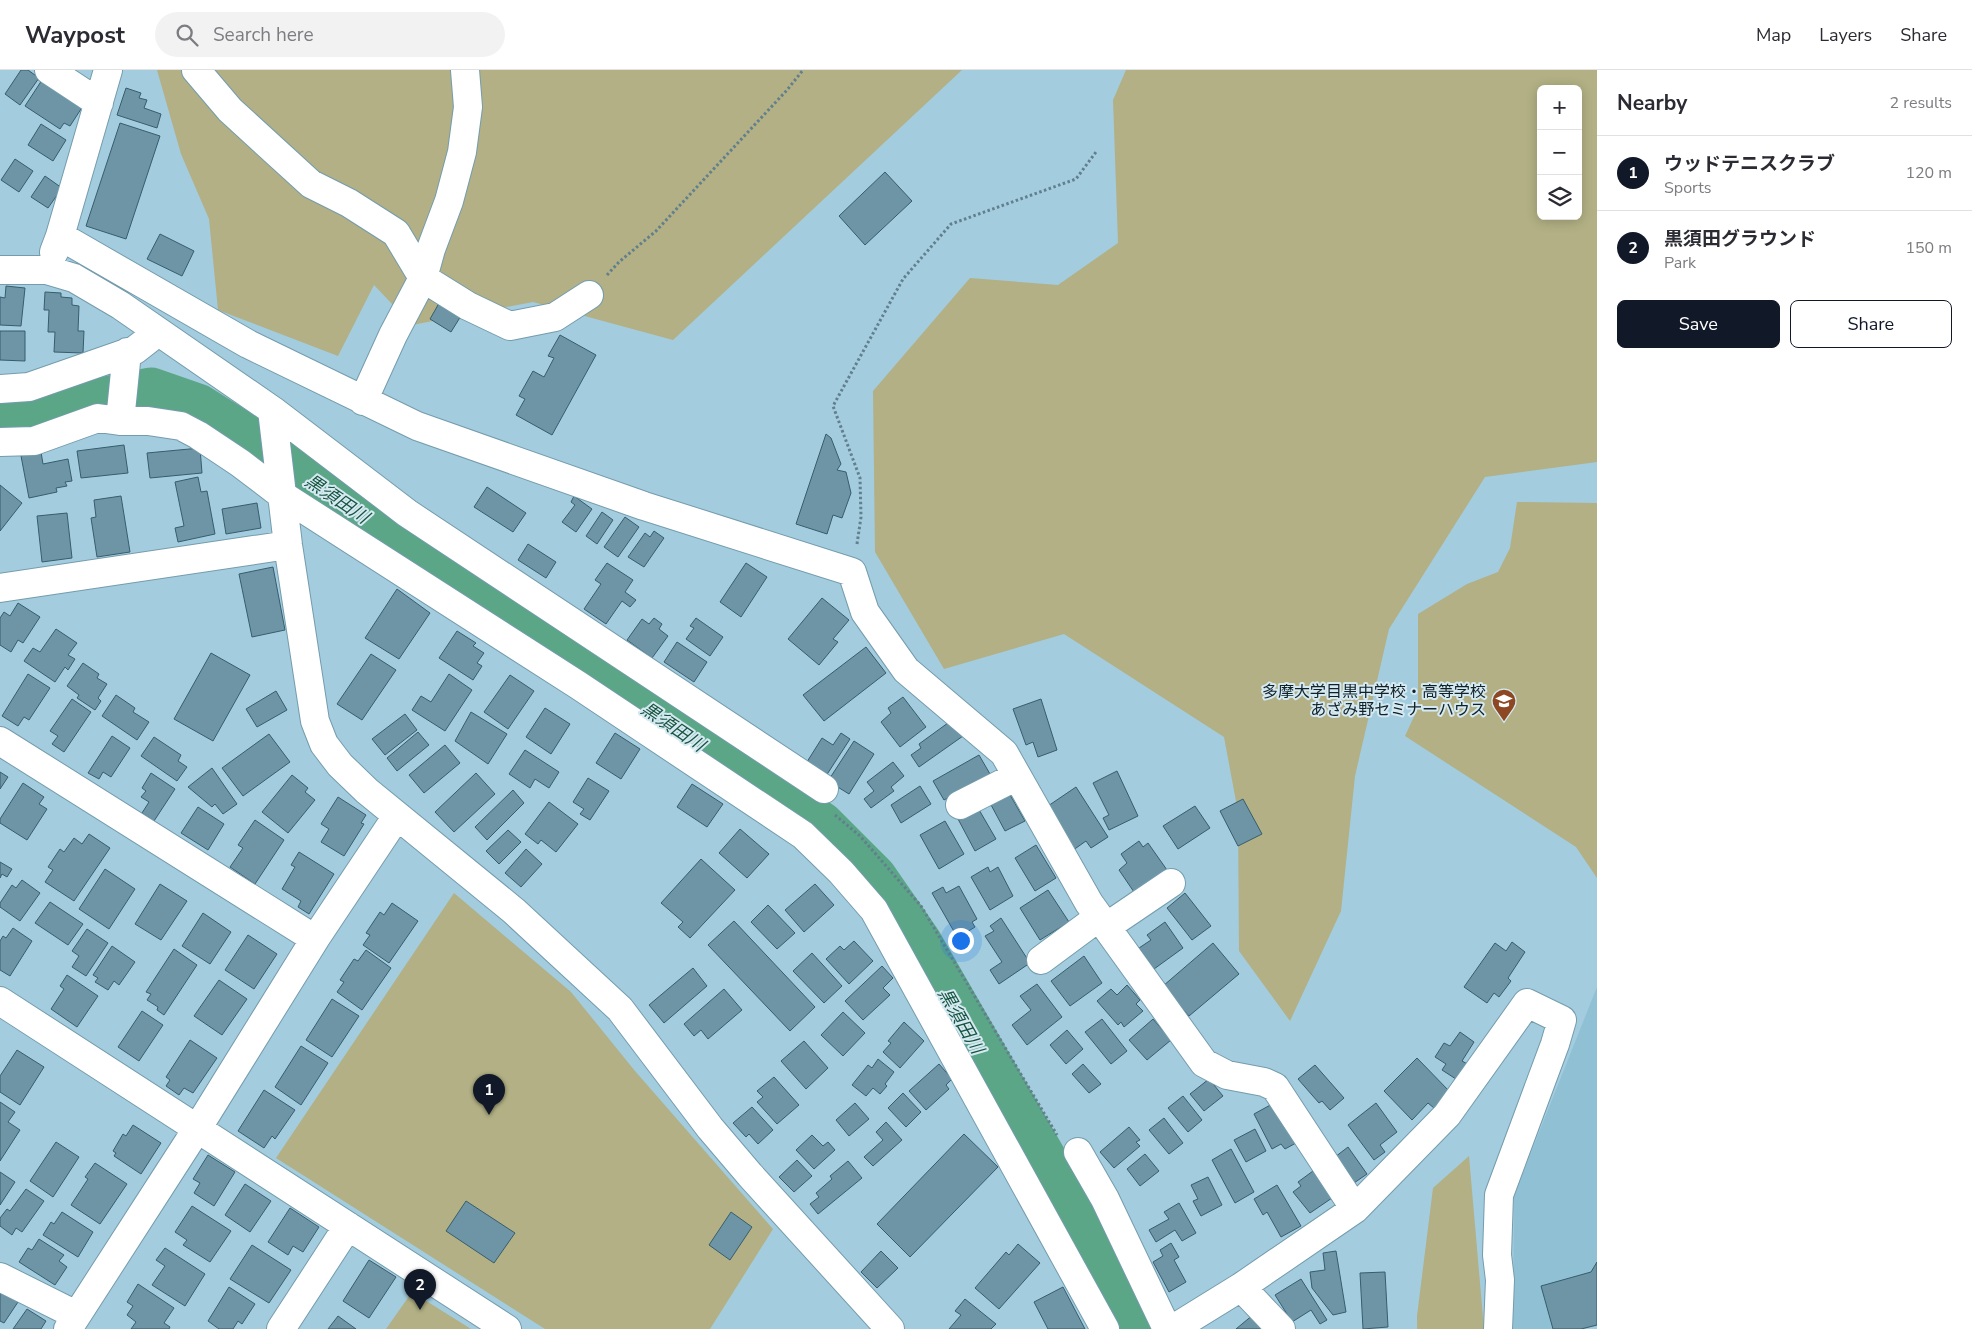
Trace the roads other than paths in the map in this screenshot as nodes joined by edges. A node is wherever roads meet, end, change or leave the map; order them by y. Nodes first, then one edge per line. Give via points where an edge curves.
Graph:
1 (49, 70) edge
2 (108, 70) edge
3 (196, 70) edge
4 (465, 70) edge
5 (99, 103) junction
6 (60, 236) junction
7 (0, 270) edge
8 (47, 270) junction
9 (423, 278) junction
10 (588, 295) road end
11 (158, 332) junction
12 (127, 352) junction
13 (0, 389) edge
14 (363, 401) junction
15 (120, 421) junction
16 (273, 421) junction
17 (0, 442) edge
18 (281, 490) junction
19 (288, 545) junction
20 (0, 588) edge
21 (0, 741) edge
22 (1017, 776) junction
23 (824, 789) dead end
24 (960, 805) dead end
25 (397, 816) junction
26 (1171, 883) dead end
27 (1103, 922) junction
28 (315, 939) junction
29 (1041, 960) dead end
30 (0, 1001) edge
31 (197, 1129) junction
32 (1078, 1152) dead end
33 (1355, 1209) junction
34 (348, 1226) junction
35 (0, 1277) edge
36 (1242, 1287) junction
37 (72, 1322) edge
38 (281, 1329) edge
39 (508, 1329) edge
40 (890, 1329) edge
41 (1105, 1329) edge
42 (1167, 1329) edge
43 (1173, 1329) edge
44 (1281, 1329) edge
45 (1498, 1329) edge

1 - 5 street
2 - 5 street
3 - 9 street via 230,110 311,184 348,202 396,233
4 - 9 street via 468,106 462,152
5 - 6 street
6 - 8 street
6 - 14 street via 248,344
7 - 8 street
8 - 11 street via 74,278
9 - 10 street via 468,306 510,326 555,317
9 - 14 street
11 - 12 street
11 - 16 street
12 - 13 street via 29,387
12 - 15 street
14 - 22 street via 418,426 644,506 852,572 865,612 906,670 1004,753
15 - 17 street via 98,418 34,441
15 - 18 street via 180,426
16 - 18 street
16 - 23 street
18 - 19 street
18 - 41 street via 803,835 841,872 874,910
19 - 20 street
19 - 25 street via 315,721 324,744 340,765
21 - 28 street
22 - 24 street
22 - 27 street
25 - 28 street
25 - 40 street via 514,911 620,1009 710,1128
26 - 27 street
27 - 29 street
27 - 33 street via 1204,1063 1227,1076 1275,1087
28 - 31 street
30 - 31 street
31 - 34 street
31 - 37 street
32 - 42 street via 1105,1199
33 - 36 street
33 - 45 street via 1447,1115 1527,1002 1562,1020 1499,1195
34 - 38 street
34 - 39 street
35 - 37 street
36 - 43 street
36 - 44 street

